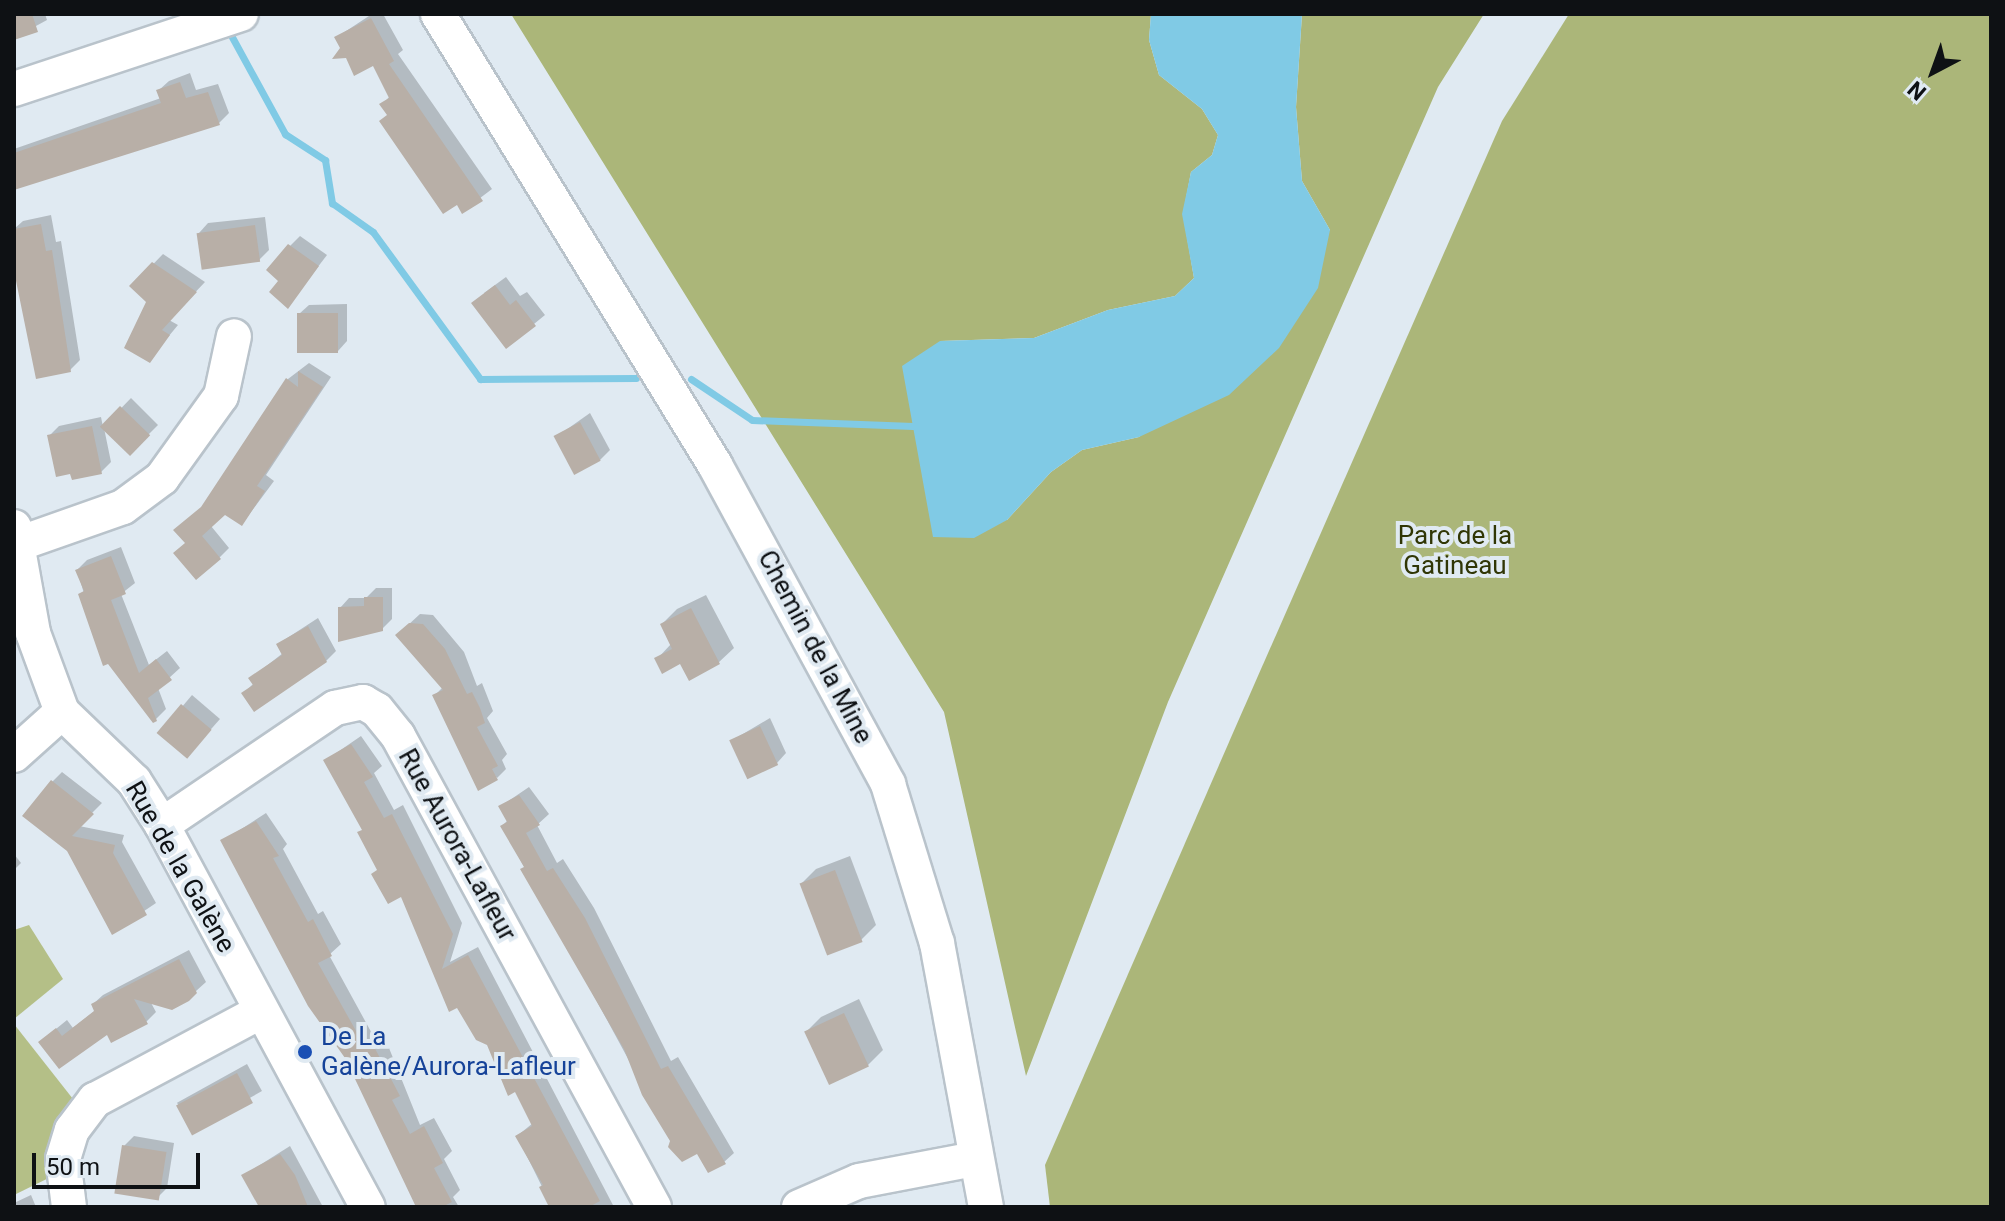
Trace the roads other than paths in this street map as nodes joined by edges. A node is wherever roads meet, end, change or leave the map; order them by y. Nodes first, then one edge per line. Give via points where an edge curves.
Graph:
1 (241, 14) edge
2 (438, 14) edge
3 (14, 89) edge
4 (234, 336) dead end
5 (16, 535) edge
6 (62, 712) junction
7 (14, 755) edge
8 (162, 825) junction
9 (260, 1012) junction
10 (974, 1159) junction
11 (69, 1207) edge
12 (368, 1207) edge
13 (654, 1207) edge
14 (799, 1207) edge
15 (986, 1207) edge

1 - 3 street
2 - 10 street, Chemin de la Mine via 715,465 888,784 937,943
4 - 5 street via 221,396 162,478 123,507
5 - 6 street, Rue de la Galène via 33,633
6 - 7 street
6 - 8 street, Rue de la Galène via 134,781
8 - 9 street, Rue de la Galène
8 - 13 street, Rue Aurora-Lafleur via 335,708 363,702 377,710 398,736
9 - 11 street via 95,1100 72,1130 63,1159
9 - 12 street, Rue de la Galène
10 - 14 street via 859,1181
10 - 15 street, Chemin de la Mine

